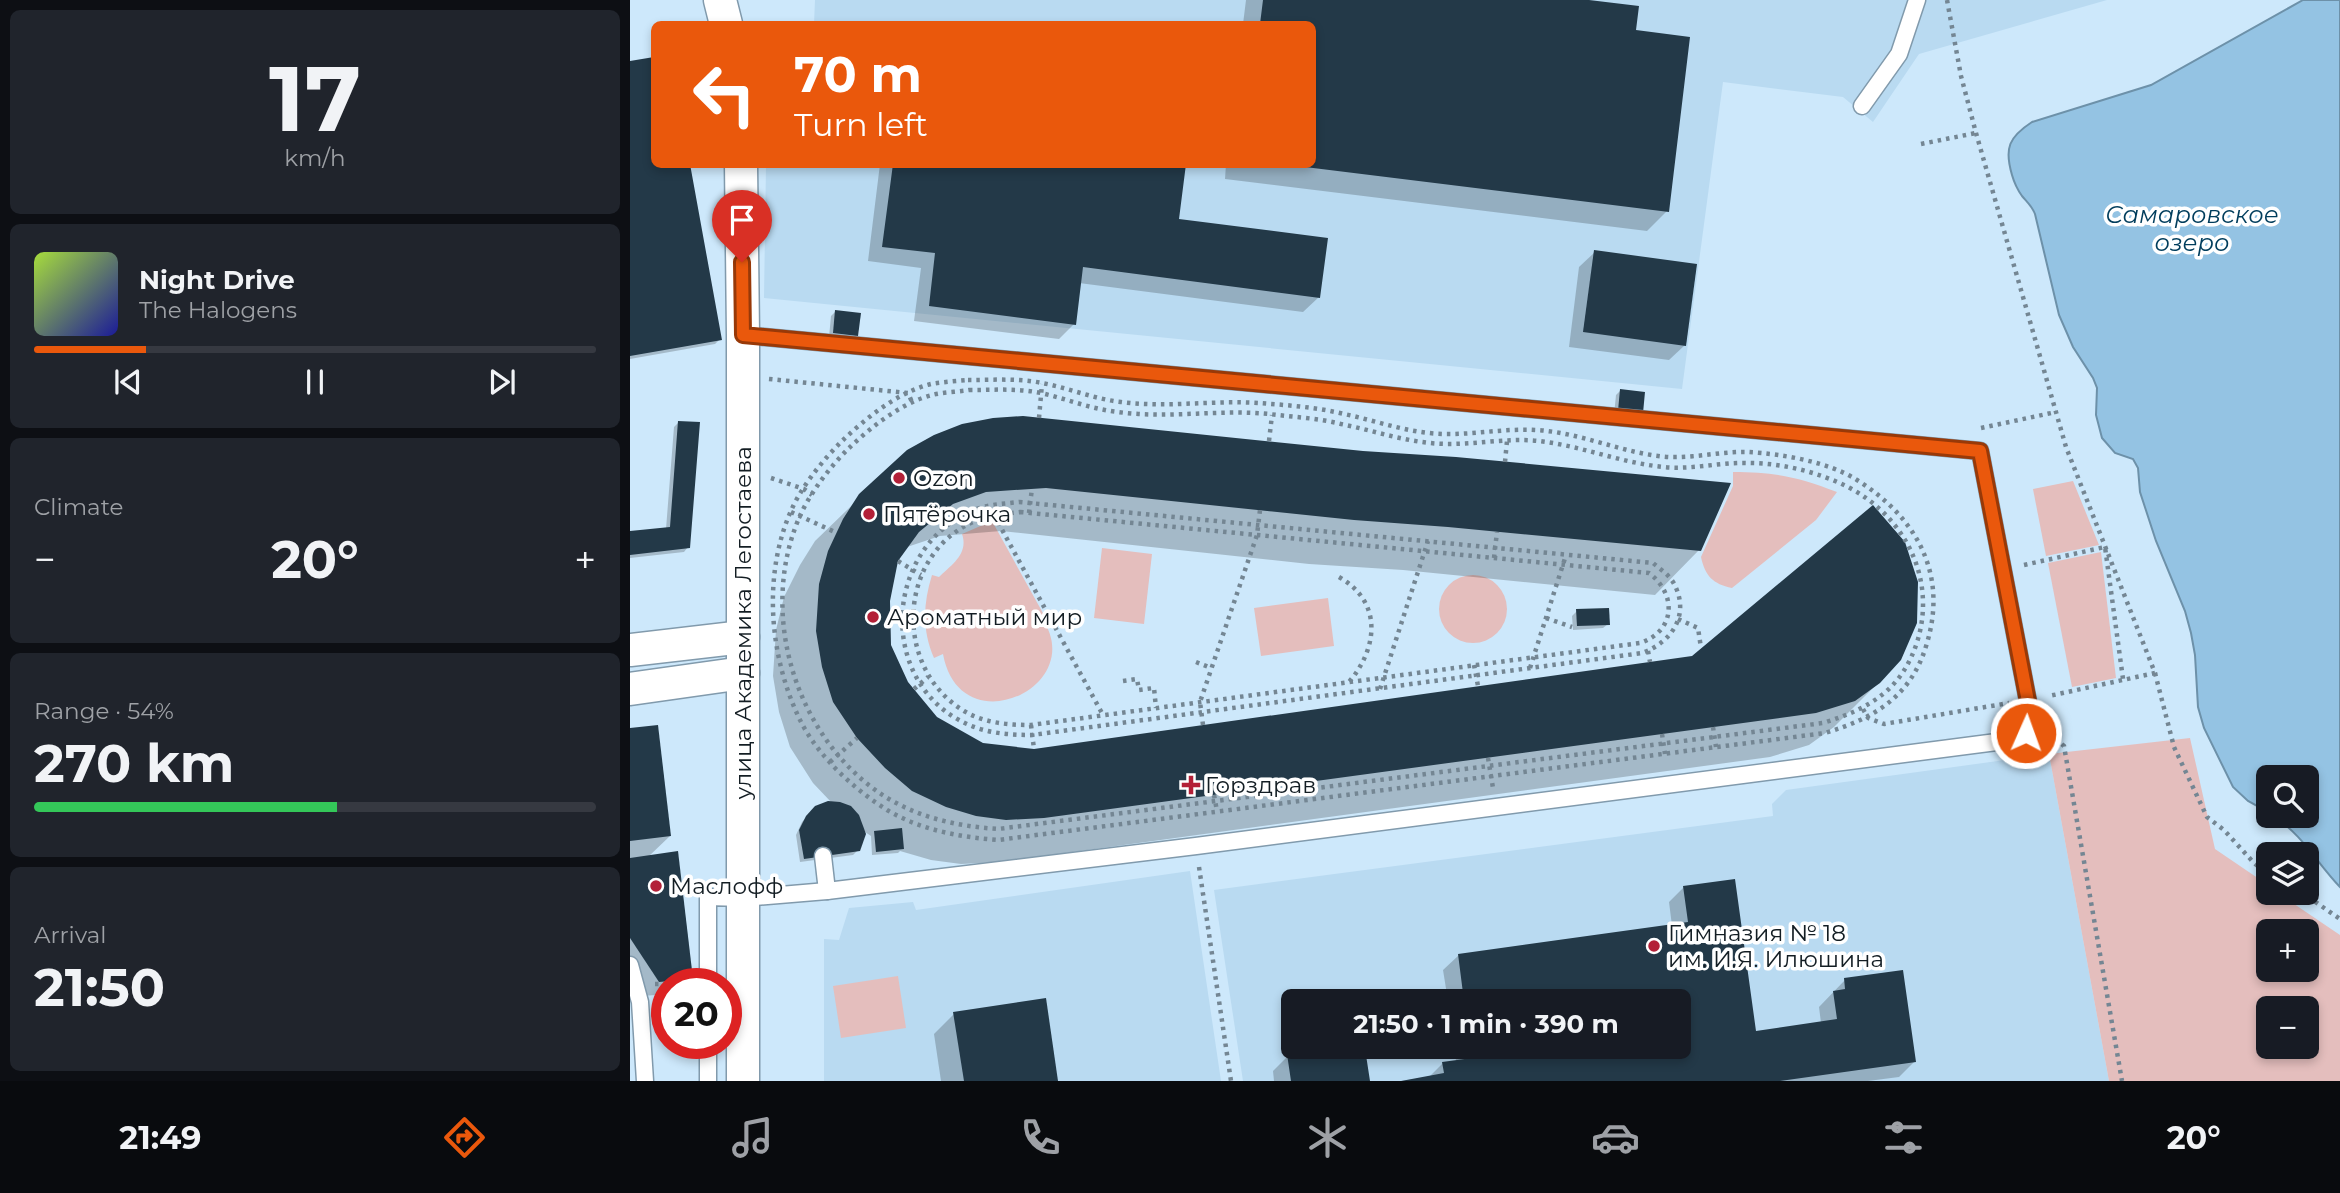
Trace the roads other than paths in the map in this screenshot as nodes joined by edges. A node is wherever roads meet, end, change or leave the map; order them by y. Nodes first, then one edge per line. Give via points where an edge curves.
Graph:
1 (720, 0) edge
2 (1917, 0) edge
3 (725, 21) edge
4 (1862, 106) dead end
5 (741, 168) edge
6 (743, 335) junction
7 (743, 637) junction
8 (630, 650) edge
9 (743, 673) junction
10 (630, 689) edge
11 (823, 856) dead end
12 (827, 891) junction
13 (743, 898) junction
14 (630, 965) edge
15 (708, 968) edge
16 (708, 1059) edge
17 (645, 1081) edge
18 (708, 1081) edge
19 (743, 1081) edge

1 - 3 street
2 - 4 lane via 1899,54
5 - 6 street, улица Академика Легостаева
6 - 7 street, улица Академика Легостаева
6 - 12 lane via 1980,451 2031,717 2026,733 2012,740
7 - 8 street
7 - 9 street, улица Академика Легостаева
9 - 10 street
9 - 13 street, улица Академика Легостаева
11 - 12 lane
12 - 13 lane
13 - 15 lane via 708,897
13 - 19 street, улица Академика Легостаева
14 - 17 lane via 640,1002
16 - 18 lane

